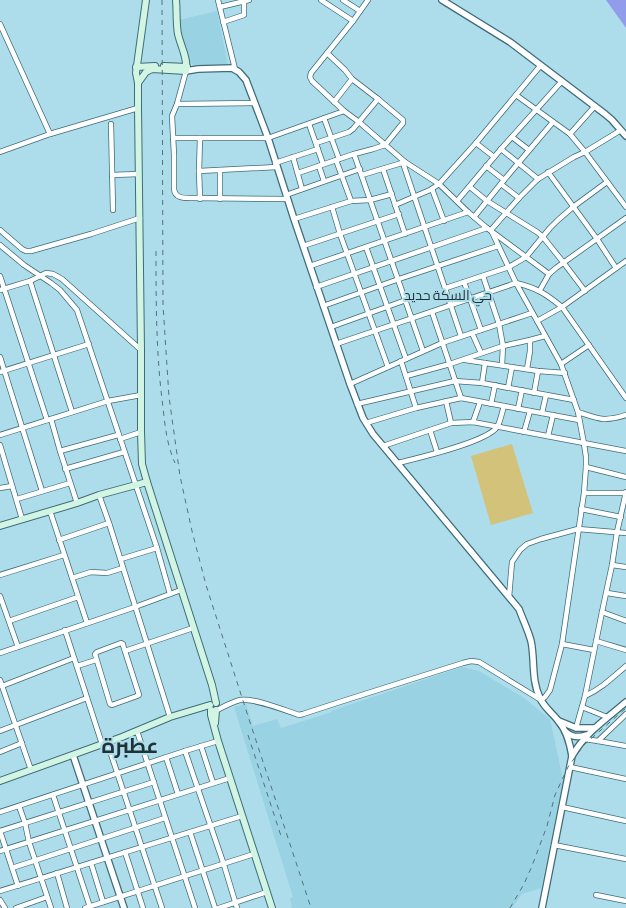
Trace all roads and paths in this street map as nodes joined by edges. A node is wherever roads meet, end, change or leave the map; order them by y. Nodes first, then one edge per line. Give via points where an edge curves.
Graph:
1 (146, 0) edge
2 (176, 0) edge
3 (218, 0) edge
4 (249, 0) edge
5 (321, 0) edge
6 (343, 0) edge
7 (368, 0) edge
8 (442, 0) edge
9 (244, 1) junction
10 (220, 7) junction
11 (360, 11) junction
12 (353, 21) junction
13 (223, 22) junction
14 (0, 24) edge
15 (328, 53) junction
16 (541, 65) junction
17 (136, 67) junction
18 (186, 69) junction
19 (235, 69) junction
20 (352, 79) junction
21 (562, 81) junction
22 (138, 83) junction
23 (516, 95) junction
24 (378, 99) junction
25 (334, 102) junction
26 (255, 103) junction
27 (177, 104) junction
28 (595, 106) junction
29 (138, 108) junction
30 (536, 110) junction
31 (344, 111) junction
32 (324, 118) junction
33 (359, 122) junction
34 (553, 122) junction
35 (111, 124) dead end
36 (309, 124) junction
37 (621, 130) junction
38 (50, 134) junction
39 (570, 134) junction
40 (626, 136) edge
41 (512, 137) junction
42 (173, 138) junction
43 (200, 138) junction
44 (268, 138) junction
45 (331, 138) junction
46 (316, 143) junction
47 (476, 143) junction
48 (385, 145) junction
49 (318, 149) junction
50 (501, 149) junction
51 (529, 150) junction
52 (0, 152) edge
53 (585, 152) junction
54 (354, 154) junction
55 (293, 157) junction
56 (494, 157) junction
57 (338, 159) junction
58 (404, 162) junction
59 (519, 163) junction
60 (276, 165) junction
61 (321, 165) junction
62 (486, 166) junction
63 (360, 169) junction
64 (383, 169) junction
65 (220, 170) junction
66 (199, 172) junction
67 (548, 172) junction
68 (298, 173) junction
69 (139, 174) junction
70 (342, 175) junction
71 (362, 175) junction
72 (112, 176) junction
73 (538, 179) junction
74 (324, 181) junction
75 (502, 182) junction
76 (607, 182) junction
77 (440, 184) junction
78 (470, 187) junction
79 (302, 189) junction
80 (432, 189) junction
81 (392, 194) junction
82 (415, 196) junction
83 (286, 197) junction
84 (200, 198) junction
85 (519, 198) junction
86 (220, 199) junction
87 (370, 200) junction
88 (351, 201) junction
89 (458, 201) junction
90 (488, 201) junction
91 (395, 205) junction
92 (332, 207) junction
93 (573, 207) junction
94 (626, 207) edge
95 (113, 210) dead end
96 (468, 212) junction
97 (507, 213) junction
98 (399, 214) junction
99 (474, 217) junction
100 (140, 218) junction
101 (626, 218) edge
102 (294, 219) junction
103 (377, 221) junction
104 (444, 221) junction
105 (425, 227) junction
106 (489, 229) junction
107 (0, 230) edge
108 (340, 234) junction
109 (405, 234) junction
110 (543, 237) junction
111 (597, 239) junction
112 (385, 240) junction
113 (0, 245) edge
114 (303, 246) junction
115 (498, 246) junction
116 (366, 247) junction
117 (432, 247) junction
118 (347, 253) junction
119 (526, 257) junction
120 (392, 261) junction
121 (626, 261) edge
122 (563, 262) junction
123 (310, 266) junction
124 (438, 266) junction
125 (373, 267) junction
126 (509, 267) junction
127 (616, 268) junction
128 (354, 274) junction
129 (549, 274) junction
130 (40, 275) junction
131 (0, 276) edge
132 (483, 276) junction
133 (399, 279) junction
134 (30, 281) junction
135 (464, 282) junction
136 (516, 283) junction
137 (380, 286) junction
138 (316, 287) junction
139 (446, 288) junction
140 (2, 289) edge
141 (540, 290) junction
142 (585, 291) junction
143 (362, 292) junction
144 (488, 292) junction
145 (470, 299) junction
146 (406, 300) junction
147 (451, 305) junction
148 (323, 306) junction
149 (387, 307) junction
150 (562, 307) junction
151 (432, 312) junction
152 (532, 313) junction
153 (369, 314) junction
154 (413, 318) junction
155 (537, 321) junction
156 (498, 324) junction
157 (393, 325) junction
158 (330, 327) junction
159 (480, 330) junction
160 (375, 331) junction
161 (472, 333) junction
162 (461, 336) junction
163 (545, 336) junction
164 (530, 340) junction
165 (442, 343) junction
166 (89, 344) junction
167 (336, 344) junction
168 (589, 345) junction
169 (503, 346) junction
170 (141, 350) junction
171 (424, 351) junction
172 (481, 353) junction
173 (54, 356) junction
174 (0, 357) edge
175 (464, 359) junction
176 (404, 360) junction
177 (485, 362) junction
178 (28, 363) junction
179 (450, 364) junction
180 (561, 364) junction
181 (502, 365) junction
182 (388, 367) junction
183 (512, 367) junction
184 (527, 369) junction
185 (2, 371) edge
186 (538, 371) junction
187 (565, 374) junction
188 (406, 376) junction
189 (455, 381) junction
190 (482, 383) junction
191 (350, 384) junction
192 (495, 385) junction
193 (508, 388) junction
194 (522, 390) junction
195 (411, 391) junction
196 (534, 393) junction
197 (141, 395) junction
198 (546, 395) junction
199 (460, 398) junction
200 (626, 398) edge
201 (574, 400) junction
202 (108, 401) junction
203 (446, 401) junction
204 (480, 402) junction
205 (357, 404) junction
206 (491, 404) junction
207 (504, 406) junction
208 (416, 408) junction
209 (518, 409) junction
210 (530, 411) junction
211 (72, 412) junction
212 (578, 412) junction
213 (542, 413) junction
214 (553, 415) junction
215 (626, 415) edge
216 (48, 420) junction
217 (580, 420) junction
218 (473, 422) junction
219 (366, 423) junction
220 (451, 424) junction
221 (498, 427) junction
222 (22, 428) junction
223 (430, 430) junction
224 (141, 432) junction
225 (524, 432) junction
226 (0, 435) edge
227 (548, 436) junction
228 (119, 437) junction
229 (584, 444) junction
230 (0, 445) edge
231 (383, 446) junction
232 (60, 451) junction
233 (626, 451) edge
234 (124, 452) junction
235 (437, 452) junction
236 (398, 463) junction
237 (586, 467) junction
238 (65, 469) junction
239 (626, 477) edge
240 (147, 482) junction
241 (70, 483) junction
242 (136, 485) junction
243 (12, 486) junction
244 (0, 488) edge
245 (42, 491) junction
246 (584, 493) junction
247 (626, 493) edge
248 (99, 495) junction
249 (16, 499) junction
250 (77, 503) junction
251 (581, 509) junction
252 (50, 511) junction
253 (621, 517) junction
254 (22, 520) junction
255 (109, 523) junction
256 (0, 526) edge
257 (578, 529) junction
258 (617, 532) junction
259 (626, 533) edge
260 (59, 540) junction
261 (157, 548) junction
262 (64, 554) junction
263 (120, 559) junction
264 (612, 564) junction
265 (626, 567) edge
266 (123, 568) junction
267 (0, 575) edge
268 (72, 578) junction
269 (181, 590) junction
270 (607, 593) junction
271 (170, 594) junction
272 (0, 596) edge
273 (626, 596) edge
274 (509, 597) junction
275 (78, 598) junction
276 (135, 607) junction
277 (6, 612) junction
278 (602, 612) junction
279 (0, 614) edge
280 (9, 620) junction
281 (626, 621) edge
282 (87, 623) junction
283 (193, 628) junction
284 (65, 630) junction
285 (596, 641) junction
286 (147, 643) junction
287 (562, 644) junction
288 (18, 647) junction
289 (125, 650) junction
290 (594, 650) junction
291 (626, 650) edge
292 (0, 653) edge
293 (74, 658) junction
294 (96, 660) junction
295 (77, 666) junction
296 (626, 666) edge
297 (0, 680) edge
298 (2, 686) junction
299 (2, 694) edge
300 (585, 696) junction
301 (87, 698) junction
302 (541, 700) junction
303 (626, 702) edge
304 (214, 707) junction
305 (582, 707) junction
306 (626, 714) edge
307 (170, 717) junction
308 (607, 717) junction
309 (559, 721) junction
310 (16, 724) junction
311 (576, 728) junction
312 (594, 728) junction
313 (0, 731) edge
314 (137, 731) junction
315 (564, 731) junction
316 (586, 737) junction
317 (218, 741) junction
318 (598, 741) junction
319 (104, 743) junction
320 (22, 744) junction
321 (201, 746) junction
322 (626, 746) edge
323 (185, 751) junction
324 (0, 752) edge
325 (74, 755) junction
326 (572, 756) junction
327 (166, 757) junction
328 (148, 763) junction
329 (570, 767) junction
330 (32, 770) junction
331 (118, 774) junction
332 (230, 778) junction
333 (626, 778) edge
334 (0, 781) edge
335 (154, 782) junction
336 (213, 783) junction
337 (83, 785) junction
338 (198, 788) junction
339 (123, 791) junction
340 (178, 794) junction
341 (53, 795) junction
342 (159, 800) junction
343 (89, 802) junction
344 (19, 806) junction
345 (562, 807) junction
346 (130, 809) junction
347 (0, 812) edge
348 (59, 812) junction
349 (242, 816) junction
350 (165, 818) junction
351 (95, 820) junction
352 (626, 821) edge
353 (25, 823) junction
354 (210, 826) junction
355 (136, 828) junction
356 (65, 830) junction
357 (0, 831) edge
358 (190, 832) junction
359 (172, 837) junction
360 (102, 838) junction
361 (29, 842) junction
362 (554, 845) junction
363 (143, 846) junction
364 (71, 848) junction
365 (6, 849) junction
366 (0, 852) edge
367 (125, 852) junction
368 (254, 854) junction
369 (108, 857) junction
370 (626, 859) edge
371 (35, 860) junction
372 (91, 863) junction
373 (224, 865) junction
374 (77, 867) junction
375 (12, 868) junction
376 (202, 870) junction
377 (57, 873) junction
378 (184, 876) junction
379 (41, 878) junction
380 (18, 886) junction
381 (155, 886) junction
382 (0, 891) edge
383 (138, 892) junction
384 (267, 892) junction
385 (596, 895) dead end
386 (47, 897) junction
387 (121, 897) junction
388 (0, 900) edge
389 (626, 901) edge
390 (103, 902) junction
391 (235, 903) junction
392 (88, 907) edge
393 (5, 908) edge
394 (16, 908) edge
395 (50, 908) edge
396 (67, 908) edge
397 (124, 908) edge
398 (143, 908) edge
399 (162, 908) edge
400 (195, 908) edge
401 (215, 908) edge
402 (219, 908) edge
403 (237, 908) edge
404 (272, 908) edge
405 (542, 908) edge

1 - 17 main road
2 - 18 main road via 178,31 187,61
3 - 10 street
4 - 9 street
5 - 12 street
6 - 11 street
7 - 11 street
8 - 16 street via 510,42
9 - 10 street
9 - 13 street via 244,15
10 - 13 street
11 - 12 street
12 - 15 street
13 - 19 street
14 - 38 street
15 - 20 street
15 - 25 street via 310,77
16 - 21 street
16 - 23 street
17 - 18 main road via 164,66
17 - 22 main road
18 - 19 street
18 - 22 main road via 152,69 146,72
18 - 27 street
19 - 26 street via 246,80
20 - 24 street
20 - 25 street
21 - 28 street
21 - 30 street
22 - 29 main road
23 - 30 street
23 - 47 street
24 - 33 street
24 - 48 street via 403,122
25 - 31 street
26 - 27 street
26 - 44 street
27 - 42 street via 172,116
28 - 37 street
28 - 39 street
29 - 38 street
29 - 69 main road
30 - 34 street
30 - 41 street
31 - 32 street
31 - 33 street
32 - 36 street
32 - 45 street
33 - 45 street via 349,132
33 - 48 street
34 - 39 street
34 - 51 street
35 - 72 street
36 - 44 street
36 - 46 street
37 - 40 street
37 - 53 street
38 - 52 street
39 - 53 street
41 - 50 street
41 - 51 street
42 - 43 street
42 - 84 street via 174,193 181,197
43 - 44 street
43 - 66 street
44 - 60 street
45 - 46 street
45 - 57 street
46 - 49 street
47 - 56 street
47 - 77 street
48 - 54 street
48 - 58 street
49 - 55 street
49 - 61 street
50 - 56 street
50 - 59 street
51 - 59 street
53 - 67 street
53 - 76 street
54 - 57 street
54 - 63 street
55 - 60 street
55 - 68 street
56 - 62 street
57 - 61 street
57 - 70 street
58 - 64 street
58 - 77 street
58 - 82 street
59 - 73 street
59 - 75 street
60 - 65 street
60 - 83 street
61 - 68 street
61 - 74 street
62 - 75 street
62 - 78 street
63 - 70 street
63 - 71 street
64 - 71 street
64 - 81 street
65 - 66 street
65 - 86 street
66 - 84 street
67 - 73 street
67 - 93 street
68 - 79 street
69 - 72 street
69 - 100 main road
70 - 74 street
70 - 88 street
71 - 87 street
72 - 95 street
73 - 85 street
74 - 79 street
75 - 85 street
75 - 90 street
76 - 93 street
76 - 94 street
77 - 80 street
77 - 89 street
78 - 89 street
78 - 90 street
79 - 83 street
80 - 82 street
80 - 104 street
81 - 87 street
81 - 91 street
82 - 91 street
82 - 105 street
83 - 86 street
83 - 102 street
84 - 86 street
85 - 97 street
87 - 88 street
87 - 103 street
88 - 92 street
89 - 96 street
90 - 97 street
90 - 99 street
91 - 98 street
92 - 102 street
92 - 108 street
93 - 110 street
93 - 111 street
96 - 99 street
96 - 104 street
97 - 106 street
97 - 110 street
98 - 103 street
98 - 109 street
99 - 106 street
100 - 107 street via 31,251 22,249
100 - 170 main road
101 - 111 street
102 - 114 street
103 - 108 street
103 - 112 street
104 - 105 street
105 - 109 street
105 - 117 street
106 - 115 street
106 - 117 street
106 - 119 street
108 - 114 street
108 - 118 street
109 - 112 street
110 - 119 street
110 - 122 street
111 - 122 street
111 - 127 street
112 - 116 street
112 - 120 street
113 - 130 street
114 - 123 street
115 - 124 street
115 - 126 street
116 - 118 street
116 - 125 street
117 - 120 street
117 - 124 street
118 - 123 street
118 - 128 street
119 - 126 street
119 - 129 street
120 - 125 street
120 - 133 street
121 - 127 street
122 - 129 street
122 - 142 street
123 - 138 street
124 - 133 street
124 - 139 street
125 - 128 street
125 - 137 street
126 - 132 street
126 - 136 street
127 - 142 street
128 - 138 street
128 - 143 street
129 - 141 street
130 - 134 street
130 - 166 street via 60,290 76,308
130 - 170 street via 50,272 62,279
131 - 140 street
132 - 135 street
132 - 144 street
133 - 137 street
133 - 146 street
134 - 140 street
134 - 173 street
135 - 139 street
135 - 145 street
136 - 141 street
136 - 144 street
136 - 152 street
137 - 143 street
137 - 149 street
138 - 148 street
139 - 147 street
140 - 178 street
141 - 150 street
142 - 150 street
143 - 148 street
143 - 153 street
144 - 145 street
144 - 156 street
145 - 147 street
145 - 159 street
146 - 149 street
146 - 154 street
147 - 151 street
147 - 162 street
148 - 158 street
149 - 153 street
149 - 157 street
150 - 155 street
150 - 168 street
151 - 154 street
151 - 165 street
152 - 155 street
152 - 156 street
153 - 158 street
153 - 160 street
154 - 157 street
154 - 171 street
155 - 163 street
156 - 159 street
156 - 169 street
157 - 160 street
157 - 176 street
158 - 167 street
159 - 161 street
160 - 167 street
160 - 182 street
161 - 162 street
161 - 172 street
162 - 165 street
163 - 164 street
163 - 180 street
164 - 169 street
164 - 184 street
165 - 171 street
165 - 179 street
166 - 173 street
166 - 202 street
167 - 191 street
168 - 180 street
168 - 200 street
169 - 172 street
169 - 181 street
170 - 197 main road
171 - 176 street
172 - 175 street
173 - 178 street
173 - 211 street
174 - 185 street
175 - 177 street
175 - 179 street
176 - 182 street
176 - 188 street
177 - 181 street
177 - 190 street
178 - 185 street
178 - 216 street
179 - 188 street
179 - 189 street
180 - 187 street
181 - 183 street
182 - 191 street
183 - 184 street
183 - 193 street
184 - 186 street
185 - 222 street
186 - 187 street
186 - 196 street
187 - 201 street
188 - 195 street
189 - 190 street
189 - 195 street
189 - 199 street
190 - 192 street
191 - 205 street
192 - 193 street
192 - 206 street
193 - 194 street
194 - 196 street
194 - 209 street
195 - 205 street
195 - 208 street
196 - 198 street
197 - 202 street
197 - 224 main road
198 - 201 street
198 - 213 street
199 - 203 street
199 - 204 street
201 - 212 street
202 - 211 street
202 - 228 street
203 - 208 street
203 - 220 street
204 - 206 street
204 - 218 street
205 - 219 street
206 - 207 street
207 - 209 street
207 - 221 street
208 - 219 street
209 - 210 street
210 - 213 street
210 - 225 street
211 - 216 street
212 - 215 street via 602,420
212 - 217 street
213 - 214 street
214 - 217 street
214 - 227 street
216 - 222 street
216 - 232 street
217 - 229 street
218 - 220 street
218 - 221 street
219 - 231 street
220 - 223 street
221 - 225 street
221 - 235 street via 480,439
222 - 226 street
222 - 245 street
223 - 231 street
223 - 235 street
224 - 228 street
224 - 240 main road via 142,464
225 - 227 street
227 - 229 street
228 - 232 street
228 - 234 street
229 - 233 street
229 - 237 street
230 - 243 street
231 - 236 street
232 - 238 street
234 - 238 street
234 - 242 street
235 - 236 street
236 - 274 street
237 - 239 street
237 - 246 street
238 - 241 street
240 - 242 main road
240 - 269 main road
241 - 245 street
241 - 250 street
242 - 248 main road
242 - 261 street
243 - 244 street
243 - 249 street
245 - 249 street
246 - 247 street
246 - 251 street
247 - 253 street
248 - 250 main road
248 - 255 street
249 - 254 street
250 - 252 main road
251 - 253 street
251 - 257 street
252 - 254 main road
252 - 260 street
253 - 258 street
254 - 256 main road
255 - 260 street
255 - 263 street
257 - 258 street
257 - 274 street via 534,541 520,550 512,562
257 - 287 street
258 - 259 street
258 - 264 street
260 - 262 street
261 - 263 street
261 - 271 street
262 - 267 street
262 - 268 street
263 - 266 street
264 - 265 street
264 - 270 street
266 - 268 street via 91,572
266 - 276 street
268 - 275 street
269 - 271 street
269 - 283 main road
270 - 273 street
270 - 278 street
271 - 276 street
272 - 277 street
274 - 302 street via 519,609 528,632 535,682
275 - 280 street
275 - 282 street
276 - 282 street
276 - 286 street
277 - 279 street
277 - 280 street
278 - 281 street
278 - 285 street
280 - 288 street
282 - 284 street
283 - 286 street
283 - 304 main road via 214,693
284 - 288 street
284 - 293 street
285 - 290 street
285 - 291 street
286 - 289 street
286 - 307 street
287 - 290 street
287 - 302 street via 550,690
288 - 292 street
289 - 294 street via 121,644 95,653
289 - 294 street via 138,695 113,705 110,704
290 - 300 street
293 - 295 street
293 - 298 street
294 - 295 street
295 - 301 street
296 - 300 street via 595,692
297 - 298 street
298 - 299 street
299 - 310 street
300 - 305 street
301 - 310 street
301 - 319 street
302 - 304 street via 479,662 471,661 299,715 246,700
302 - 309 street
303 - 308 street
304 - 307 main road
304 - 317 main road via 214,725
305 - 308 street
305 - 311 street
306 - 318 street
307 - 314 main road
308 - 312 street
309 - 311 street
309 - 315 street
310 - 313 street
310 - 320 street
311 - 312 street
312 - 316 street
314 - 319 main road
314 - 328 street
315 - 316 street via 573,737
315 - 326 street
316 - 318 street
316 - 326 street
317 - 321 street
317 - 332 main road
318 - 322 street
319 - 325 main road
319 - 331 street
320 - 324 street
320 - 330 street
321 - 323 street
321 - 336 street
323 - 327 street
323 - 338 street
325 - 330 main road
325 - 337 street
326 - 329 street
327 - 328 street
327 - 340 street
328 - 331 street
328 - 335 street
329 - 333 street
329 - 345 street
330 - 334 main road
331 - 337 street
331 - 339 street
332 - 336 street
332 - 349 main road
335 - 339 street
335 - 342 street
336 - 338 street
337 - 341 street
337 - 343 street
338 - 340 street
338 - 354 street
339 - 343 street
339 - 346 street
340 - 342 street
341 - 344 street
341 - 348 street
342 - 346 street
342 - 350 street
343 - 348 street
343 - 351 street
344 - 347 street
344 - 353 street
345 - 352 street
345 - 362 street
346 - 351 street
346 - 355 street
348 - 353 street
348 - 356 street
349 - 354 street
349 - 368 main road
350 - 355 street
350 - 359 street
351 - 356 street
351 - 360 street
353 - 357 street
353 - 361 street
354 - 358 street
354 - 373 street
355 - 360 street
355 - 363 street
356 - 361 street
356 - 364 street
357 - 365 street
358 - 359 street
358 - 376 street
359 - 363 street
359 - 378 street
360 - 364 street
360 - 369 street
361 - 365 street
361 - 371 street
362 - 370 street
362 - 405 street
363 - 367 street
363 - 381 street
364 - 371 street
364 - 374 street
365 - 366 street
365 - 375 street
367 - 369 street
367 - 383 street
368 - 373 street
368 - 384 main road
369 - 372 street
369 - 387 street
371 - 375 street
371 - 379 street
372 - 374 street
372 - 390 street
373 - 376 street
373 - 391 street
374 - 377 street
374 - 392 street
375 - 380 street
376 - 378 street
376 - 401 street
377 - 379 street
377 - 396 street
378 - 381 street
378 - 400 street
379 - 380 street
379 - 386 street
380 - 382 street
381 - 383 street
381 - 399 street
383 - 387 street
383 - 398 street
384 - 391 street
384 - 404 main road
385 - 389 street
386 - 394 street
386 - 395 street
387 - 390 street
387 - 397 street
388 - 393 street
390 - 392 street
391 - 402 street
391 - 403 street

